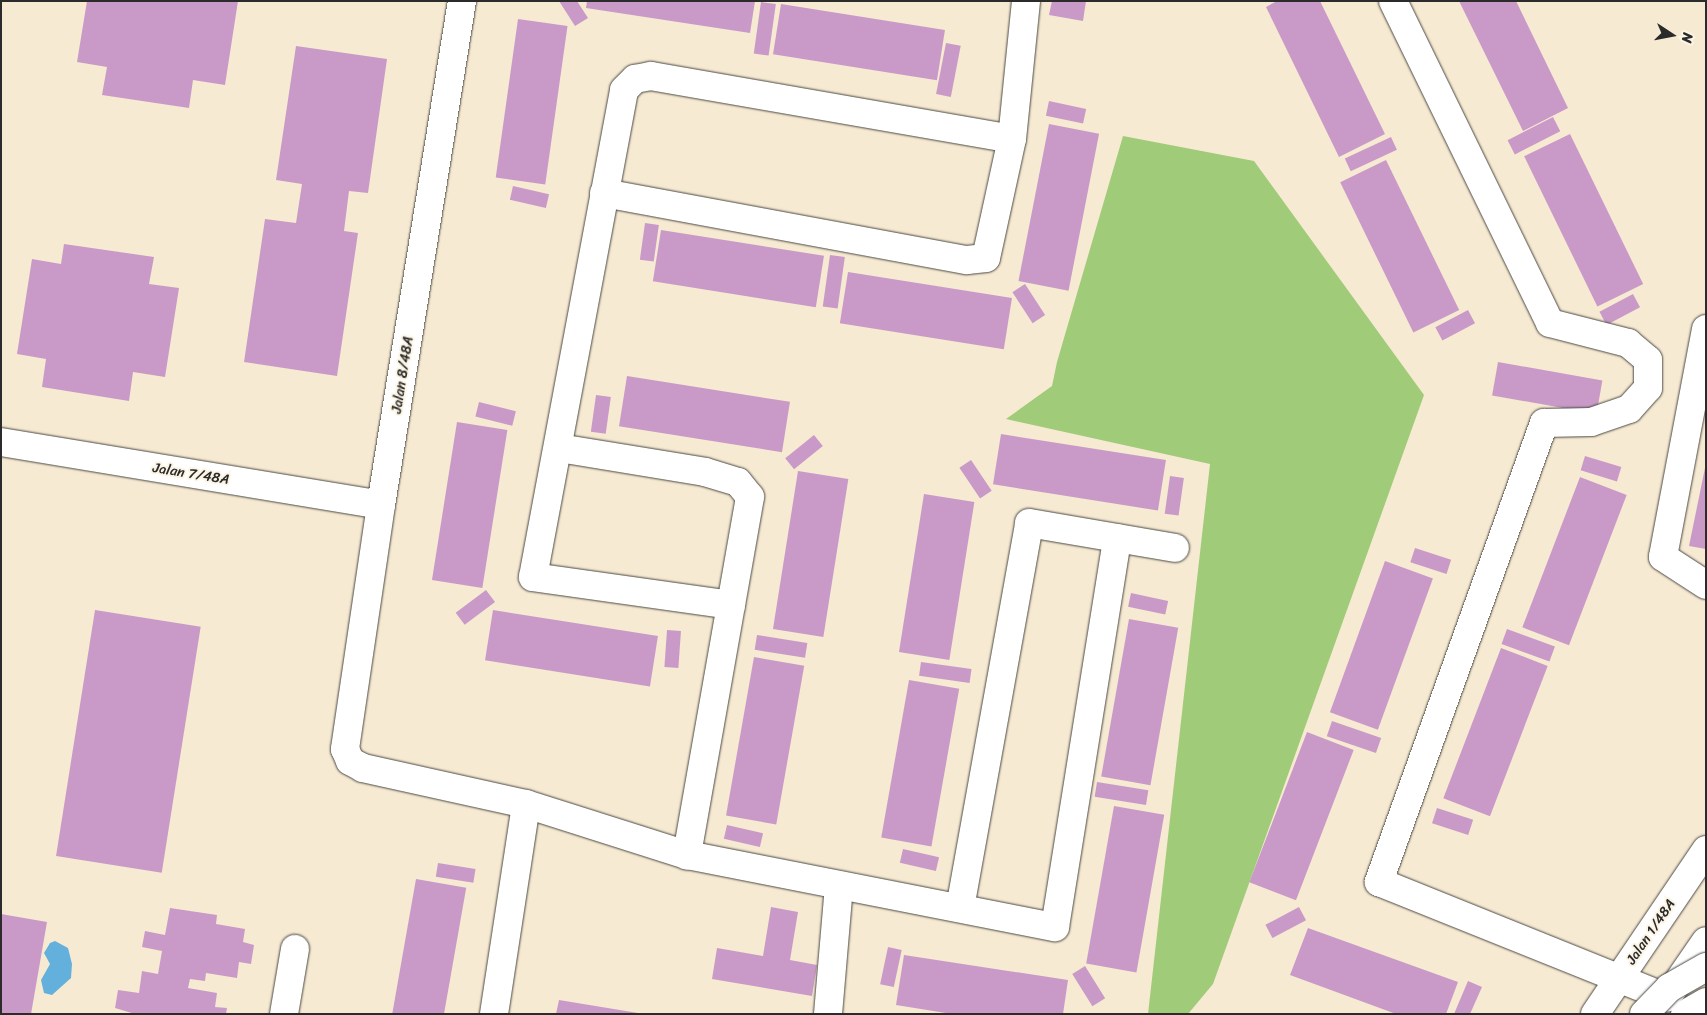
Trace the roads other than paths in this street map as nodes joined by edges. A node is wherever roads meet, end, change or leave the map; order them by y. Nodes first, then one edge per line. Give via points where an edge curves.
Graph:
1 (462, 1) edge
2 (1026, 1) edge
3 (1394, 1) edge
4 (1012, 139) junction
5 (604, 193) junction
6 (1706, 328) edge
7 (1, 442) edge
8 (559, 448) junction
9 (381, 505) junction
10 (1117, 538) junction
11 (1175, 548) dead end
12 (1706, 585) edge
13 (731, 605) junction
14 (526, 804) junction
15 (1706, 850) edge
16 (687, 855) junction
17 (839, 885) junction
18 (960, 908) junction
19 (1706, 941) edge
20 (295, 949) dead end
21 (1706, 967) edge
22 (1620, 978) junction
23 (1706, 1002) edge
24 (1670, 1009) edge
25 (284, 1014) edge
26 (494, 1014) edge
27 (828, 1014) edge
28 (1595, 1014) edge
29 (1644, 1014) edge

1 - 9 main road, Jalan 8/48A
2 - 4 main road
3 - 22 main road via 1550,324 1628,343 1648,360 1648,388 1629,409 1592,422 1544,423 1379,882
4 - 5 main road via 651,76 635,79 624,90
4 - 5 main road via 986,258 967,260
5 - 8 main road
6 - 12 main road via 1663,557
7 - 9 main road, Jalan 7/48A
8 - 13 main road via 705,472 738,482 750,497
8 - 13 main road via 533,577
9 - 14 main road, Jalan 8/48A via 345,749 350,761 364,768
10 - 11 main road
10 - 18 main road via 1030,524
10 - 18 main road via 1055,927
13 - 16 main road
14 - 16 main road
14 - 26 main road
15 - 22 main road, Jalan 1/48A
16 - 17 main road
17 - 18 main road
17 - 27 main road
19 - 24 main road
20 - 25 main road
21 - 29 main road, bridge via 1669,988
22 - 24 main road
22 - 28 main road, Jalan 1/48A
23 - 24 main road

